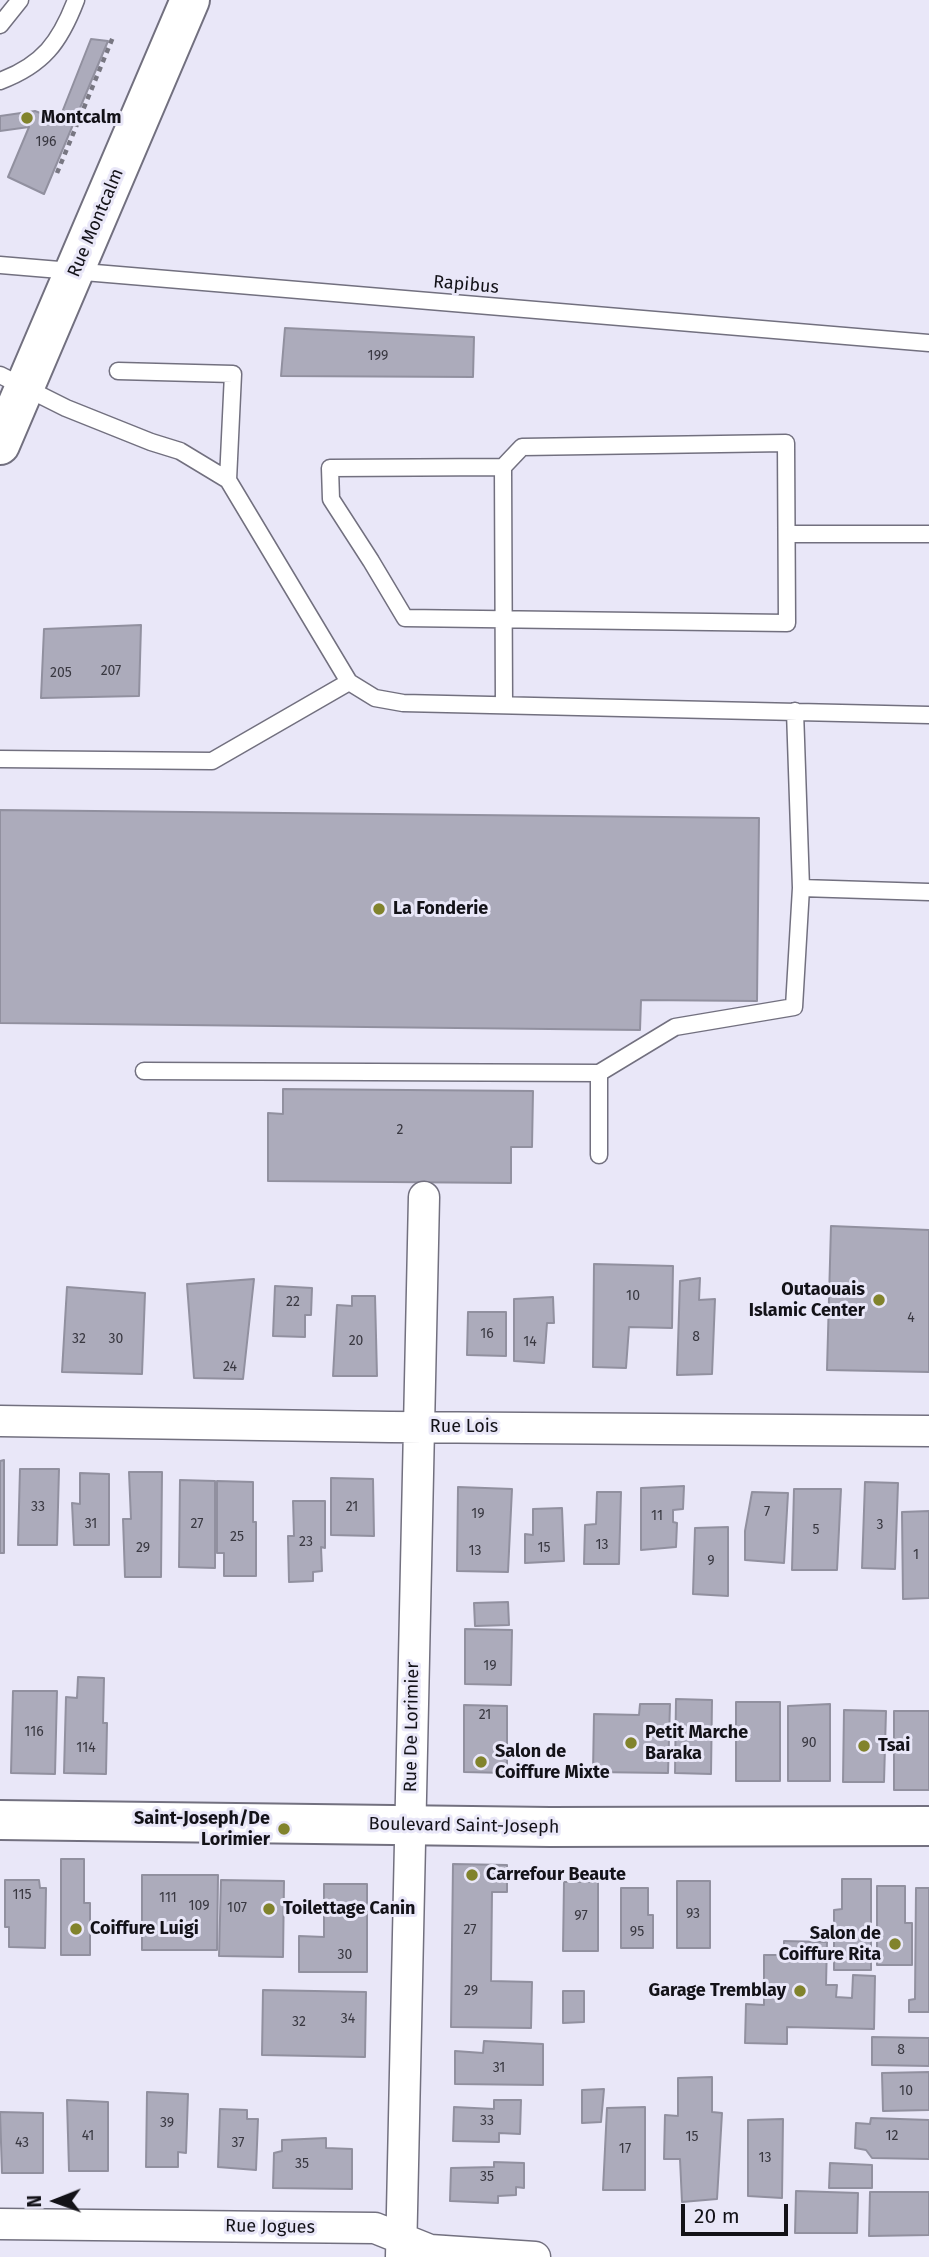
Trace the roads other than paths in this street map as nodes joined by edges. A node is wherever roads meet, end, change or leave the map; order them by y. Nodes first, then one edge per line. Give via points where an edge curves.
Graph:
1 (20, 0) edge
2 (76, 0) edge
3 (190, 0) edge
4 (0, 25) edge
5 (0, 81) edge
6 (0, 265) edge
7 (75, 271) junction
8 (929, 342) edge
9 (118, 370) dead end
10 (12, 382) edge
11 (0, 444) edge
12 (503, 467) junction
13 (228, 480) junction
14 (787, 534) junction
15 (929, 534) edge
16 (503, 621) junction
17 (349, 682) junction
18 (504, 705) junction
19 (794, 711) junction
20 (929, 715) edge
21 (0, 759) edge
22 (801, 888) junction
23 (929, 892) edge
24 (144, 1071) dead end
25 (599, 1073) junction
26 (598, 1154) dead end
27 (424, 1197) dead end
28 (0, 1420) edge
29 (418, 1427) junction
30 (929, 1431) edge
31 (0, 1820) edge
32 (410, 1825) junction
33 (929, 1826) edge
34 (0, 2224) edge
35 (402, 2248) edge
36 (535, 2257) edge

1 - 4 lane
2 - 5 lane via 47,53 24,71
3 - 7 main road, Rue Montcalm
6 - 7 lane, Rapibus
7 - 8 lane, Rapibus
7 - 10 main road, Rue Montcalm
9 - 13 lane via 233,374
10 - 11 main road, Rue Montcalm
10 - 13 lane via 79,414 180,451
12 - 14 lane via 522,447 786,443
12 - 16 lane
12 - 16 lane via 330,468 331,499 405,618
13 - 17 lane
14 - 15 lane
14 - 16 lane via 787,622
16 - 18 lane
17 - 18 lane via 375,698 403,704
17 - 21 lane via 212,761
18 - 19 lane
19 - 20 lane
19 - 22 lane
22 - 23 lane
22 - 25 lane via 794,1007 675,1027
24 - 25 lane
25 - 26 lane
27 - 29 street, Rue De Lorimier
28 - 29 street, Rue Lois
29 - 30 street, Rue Lois
29 - 32 street, Rue De Lorimier
31 - 32 main road, Boulevard Saint-Joseph
32 - 33 main road, Boulevard Saint-Joseph
32 - 35 street, Rue De Lorimier
34 - 35 street, Rue Jogues via 375,2228
35 - 36 street, Rue Jogues

